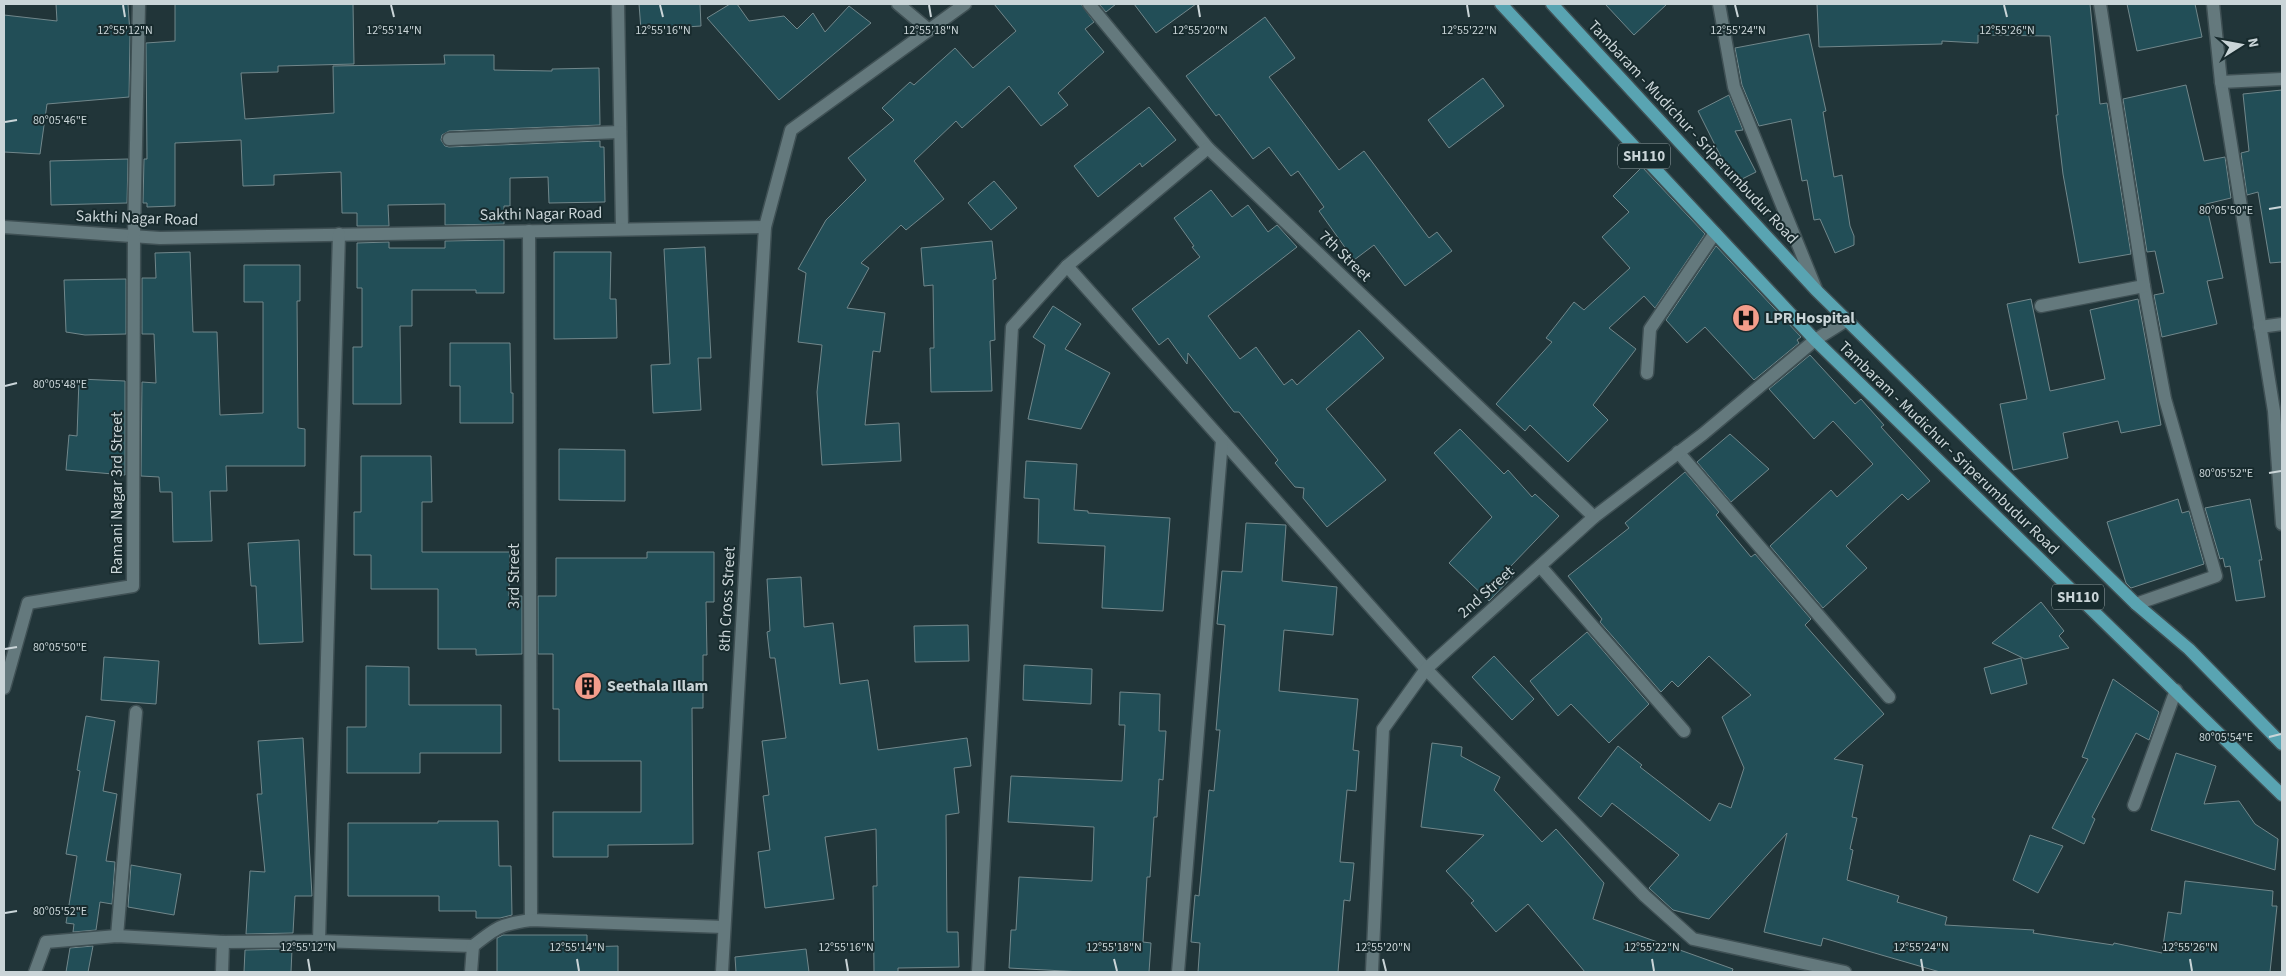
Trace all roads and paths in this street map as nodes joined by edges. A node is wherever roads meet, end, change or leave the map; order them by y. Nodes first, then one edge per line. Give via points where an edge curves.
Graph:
1 (139, 4) edge
2 (618, 4) edge
3 (898, 4) edge
4 (965, 4) edge
5 (1089, 4) edge
6 (1502, 4) edge
7 (1552, 4) edge
8 (1720, 4) edge
9 (2100, 4) edge
10 (2213, 4) edge
11 (929, 30) junction
12 (2282, 79) edge
13 (2221, 82) junction
14 (620, 132) junction
15 (448, 139) dead end
16 (1208, 148) junction
17 (4, 227) edge
18 (765, 227) junction
19 (622, 228) junction
20 (529, 231) junction
21 (1715, 233) junction
22 (339, 234) junction
23 (134, 235) junction
24 (1067, 266) junction
25 (2144, 286) junction
26 (1816, 290) junction
27 (2041, 306) dead end
28 (1847, 320) junction
29 (2282, 324) edge
30 (2260, 328) junction
31 (1815, 340) junction
32 (1647, 373) dead end
33 (1222, 440) junction
34 (1678, 452) junction
35 (1594, 517) junction
36 (2282, 524) edge
37 (1540, 566) junction
38 (2136, 604) junction
39 (1426, 669) junction
40 (4, 688) edge
41 (2176, 690) junction
42 (1888, 697) dead end
43 (136, 712) dead end
44 (1684, 730) dead end
45 (2282, 744) edge
46 (2282, 795) edge
47 (2134, 805) dead end
48 (531, 920) junction
49 (724, 928) junction
50 (117, 936) junction
51 (319, 941) junction
52 (222, 942) junction
53 (473, 946) junction
54 (1830, 971) edge
55 (35, 972) edge
56 (222, 972) edge
57 (471, 972) edge
58 (722, 972) edge
59 (978, 972) edge
60 (1178, 972) edge
61 (1372, 972) edge
62 (1845, 972) edge

1 - 23 street
2 - 14 street
3 - 11 street
4 - 11 street
5 - 16 street, 7th Street
6 - 21 main road, Tambaram - Mudichur - Sriperumbudur Road / SH110
7 - 26 main road, Tambaram - Mudichur - Sriperumbudur Road / SH110
8 - 26 street via 1734,87
9 - 25 street
10 - 13 street
11 - 18 street via 791,130
12 - 13 street
13 - 30 street
14 - 15 street
14 - 19 street
16 - 24 street
16 - 35 street, 7th Street
17 - 23 street, Sakthi Nagar Road
18 - 19 street, Sakthi Nagar Road
18 - 49 street, 8th Cross Street
19 - 20 street, Sakthi Nagar Road
20 - 22 street, Sakthi Nagar Road
20 - 48 street, 3rd Street
21 - 31 main road, Tambaram - Mudichur - Sriperumbudur Road / SH110
21 - 32 street via 1650,330
22 - 23 street, Sakthi Nagar Road via 160,238
22 - 51 street
23 - 40 street, Ramani Nagar 3rd Street via 133,586 28,603
24 - 33 street
24 - 59 street via 1012,327
25 - 27 street
25 - 38 street via 2166,399 2216,576
26 - 28 main road, Tambaram - Mudichur - Sriperumbudur Road / SH110
28 - 31 street, 2nd Street
28 - 38 main road, Tambaram - Mudichur - Sriperumbudur Road / SH110
29 - 30 street
30 - 36 street via 2274,411
31 - 34 street, 2nd Street
31 - 41 main road, Tambaram - Mudichur - Sriperumbudur Road / SH110
33 - 39 street
33 - 60 street
34 - 35 street, 2nd Street
34 - 42 street
35 - 37 street, 2nd Street
37 - 39 street, 2nd Street
37 - 44 street
38 - 45 main road, Tambaram - Mudichur - Sriperumbudur Road / SH110 via 2189,649
39 - 54 street via 1645,896 1693,939
39 - 61 street, 2nd Street via 1383,729
41 - 46 main road, Tambaram - Mudichur - Sriperumbudur Road / SH110
41 - 47 street
43 - 50 street
48 - 49 street
48 - 53 street via 506,923
49 - 58 street, 8th Cross Street
50 - 52 street
50 - 55 street via 46,942
51 - 52 street
51 - 53 street
52 - 56 street
53 - 57 street
54 - 62 street

